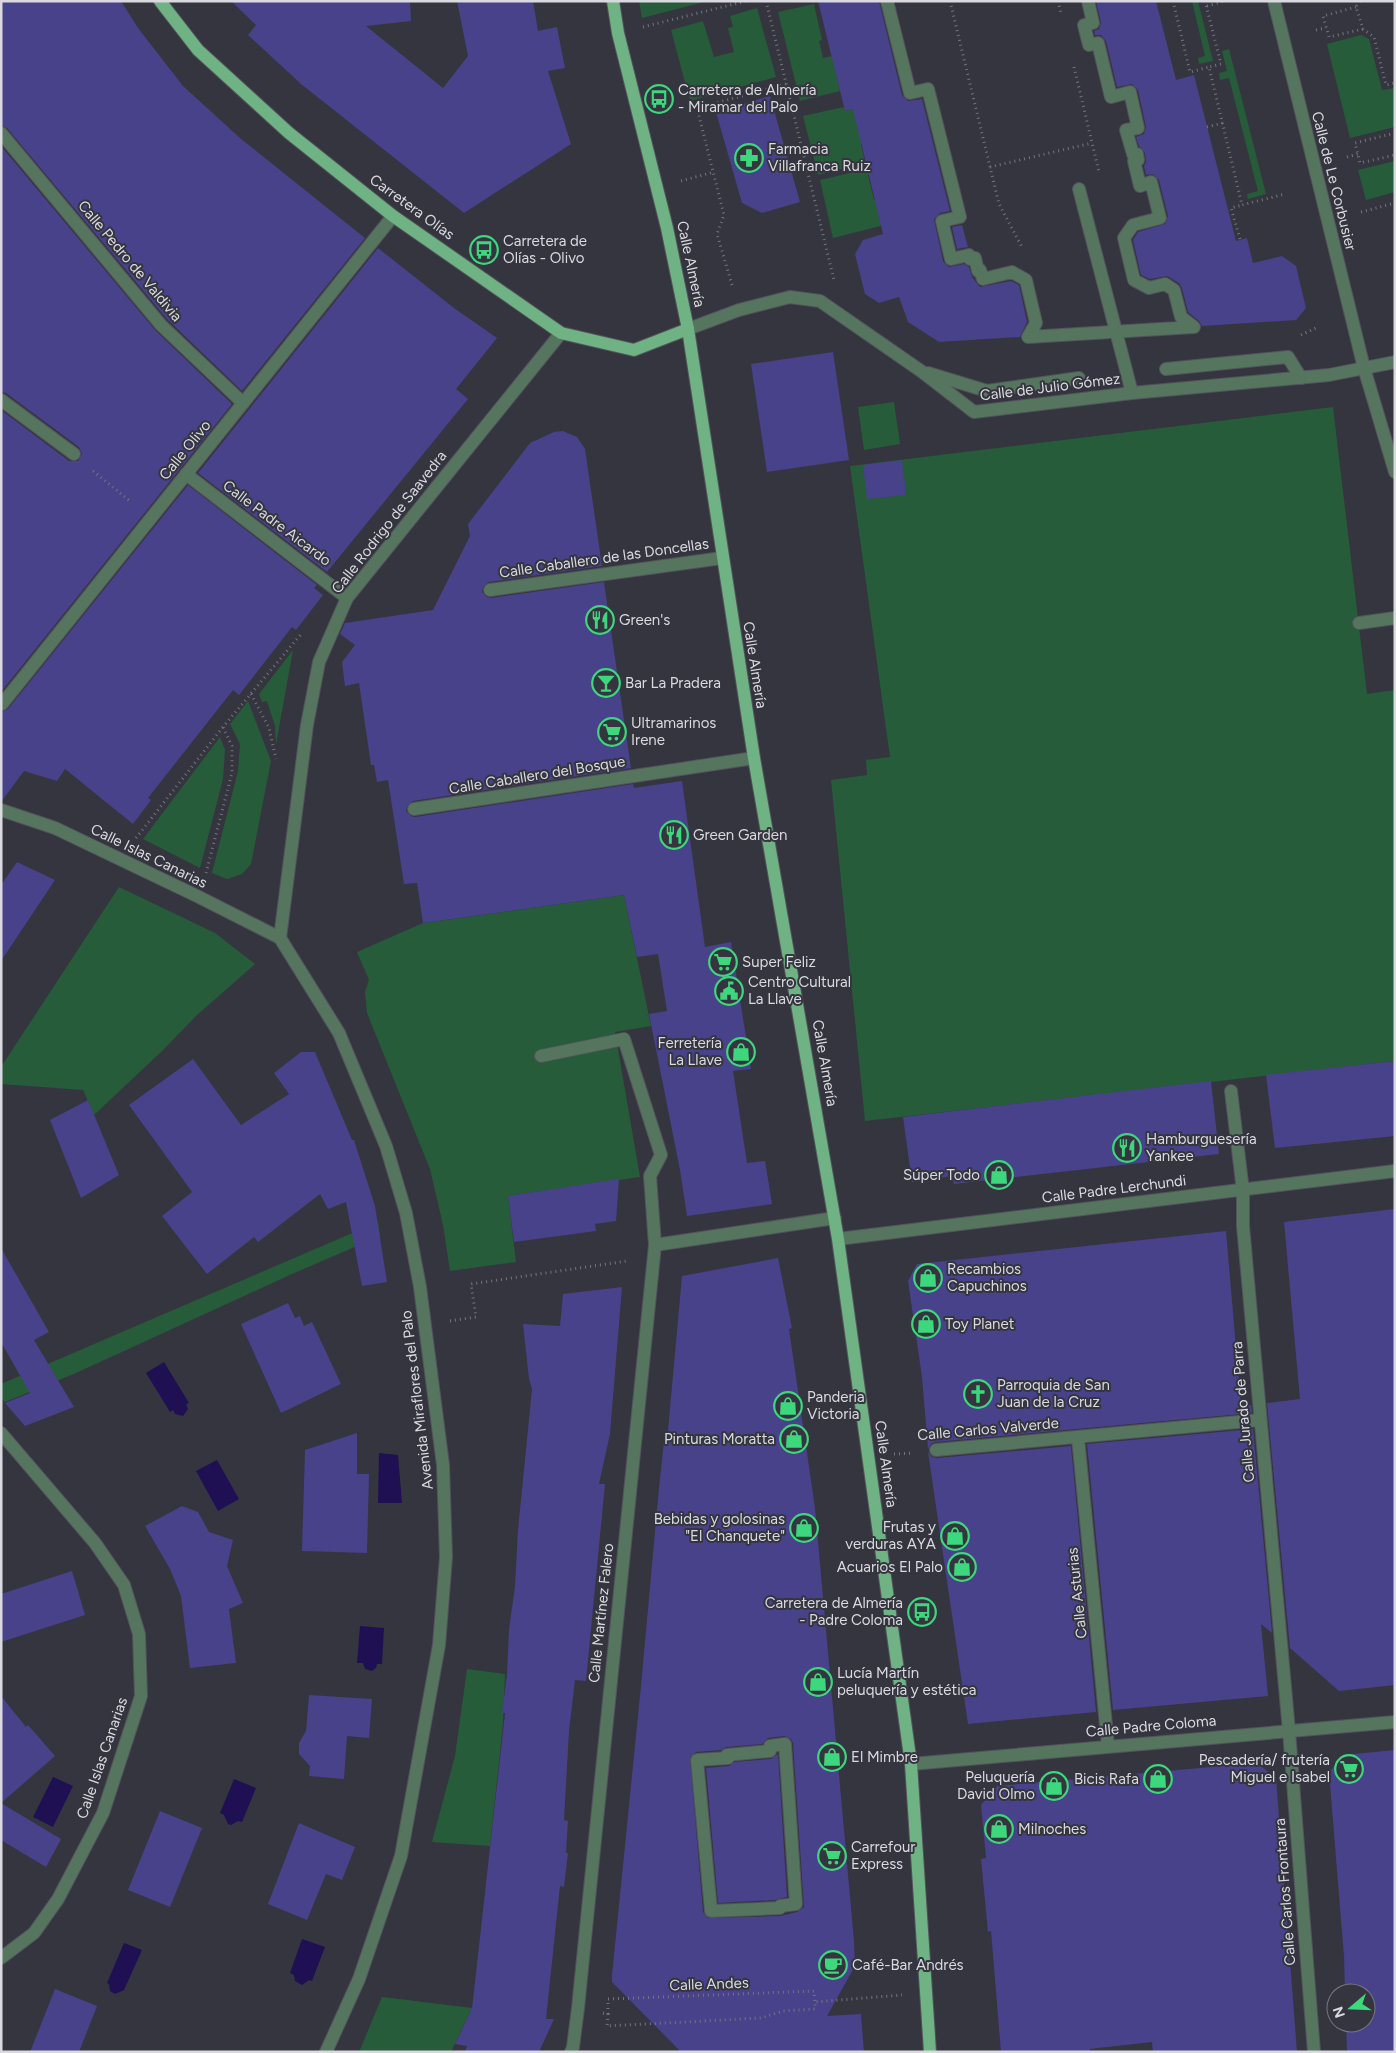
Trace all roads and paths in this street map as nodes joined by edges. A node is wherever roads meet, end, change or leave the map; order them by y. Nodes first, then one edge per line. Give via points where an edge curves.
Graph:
1 (160, 1) edge
2 (613, 1) edge
3 (746, 1) edge
4 (766, 1) edge
5 (887, 1) edge
6 (950, 1) edge
7 (1088, 1) edge
8 (1173, 1) edge
9 (1224, 1) edge
10 (1274, 1) edge
11 (1360, 1) edge
12 (1206, 4) edge
13 (1356, 7) junction
14 (1326, 28) junction
15 (1363, 29) junction
16 (1316, 30) dead end
17 (618, 33) junction
18 (1209, 67) junction
19 (1395, 83) edge
20 (786, 84) junction
21 (1222, 123) junction
22 (1207, 127) dead end
23 (1, 133) edge
24 (1395, 133) edge
25 (1092, 143) dead end
26 (1358, 154) junction
27 (1395, 154) edge
28 (1347, 156) dead end
29 (990, 167) junction
30 (714, 172) junction
31 (657, 187) junction
32 (1079, 189) dead end
33 (1285, 194) dead end
34 (1395, 203) edge
35 (1242, 205) junction
36 (1361, 212) dead end
37 (393, 216) junction
38 (1240, 239) dead end
39 (1027, 256) dead end
40 (739, 310) junction
41 (842, 317) junction
42 (688, 329) junction
43 (1115, 332) junction
44 (561, 333) junction
45 (1395, 362) edge
46 (1364, 368) junction
47 (1166, 370) dead end
48 (921, 371) junction
49 (1079, 378) dead end
50 (1300, 378) junction
51 (1132, 393) junction
52 (1, 400) edge
53 (243, 403) junction
54 (74, 454) joint
55 (1395, 472) edge
56 (186, 474) junction
57 (150, 519) junction
58 (722, 558) junction
59 (490, 590) dead end
60 (348, 598) junction
61 (1395, 618) edge
62 (1359, 623) dead end
63 (307, 627) dead end
64 (251, 694) junction
65 (2, 704) edge
66 (223, 727) junction
67 (754, 758) junction
68 (276, 762) dead end
69 (1, 810) edge
70 (414, 810) dead end
71 (135, 840) dead end
72 (205, 876) dead end
73 (280, 938) junction
74 (541, 1056) dead end
75 (1231, 1091) dead end
76 (1395, 1171) edge
77 (1243, 1191) junction
78 (835, 1218) junction
79 (838, 1239) junction
80 (655, 1245) junction
81 (629, 1261) dead end
82 (450, 1320) dead end
83 (1260, 1420) junction
84 (1, 1434) edge
85 (1078, 1438) junction
86 (936, 1450) joint
87 (869, 1457) junction
88 (1395, 1722) edge
89 (1289, 1731) junction
90 (1108, 1746) junction
91 (911, 1764) junction
92 (711, 1911) joint
93 (1, 1958) edge
94 (926, 1993) junction
95 (815, 2002) junction
96 (608, 2014) dead end
97 (607, 2026) dead end
98 (573, 2050) edge
99 (326, 2052) edge
100 (930, 2052) edge
101 (1314, 2052) edge

1 - 37 main road, Carretera Olías via 198,50 289,134
2 - 17 main road, Calle Almería
3 - 17 path
4 - 20 path
5 - 43 street via 910,94 928,89 960,217 942,221 951,259 969,255 970,259 975,258 982,279 1012,272 1026,280 1036,323 1028,337
6 - 29 path
7 - 43 street via 1093,23 1084,25 1089,45 1098,43 1111,97 1130,92 1138,128 1126,130 1133,154 1137,154 1138,160 1134,161 1140,186 1152,182 1160,218 1133,225 1124,238 1134,280 1149,288 1165,284 1174,290 1181,317 1194,327
8 - 18 path via 1190,72
9 - 12 path
10 - 46 street, Calle de Le Corbusier
11 - 13 path
12 - 18 path via 1221,64
13 - 14 path via 1323,16
13 - 15 path
14 - 15 path via 1329,37
14 - 16 path
15 - 19 path via 1374,37 1386,85
17 - 31 main road, Calle Almería
18 - 21 path
20 - 30 path via 696,108
20 - 41 path
21 - 22 path
21 - 35 path
23 - 53 street, Calle Pedro de Valdivia via 162,325
24 - 26 path via 1355,143
25 - 29 path
26 - 27 path via 1360,163
26 - 28 path
29 - 39 path via 999,204
30 - 31 path
30 - 40 path via 724,215 717,234
31 - 42 main road, Calle Almería
32 - 43 street
33 - 35 path
34 - 36 path
35 - 38 path via 1231,208
37 - 44 main road, Carretera Olías
37 - 53 street, Calle Olivo
40 - 41 street, Calle de Julio Gómez via 790,296 820,301
40 - 42 street, Calle de Julio Gómez
41 - 48 street, Calle de Julio Gómez
42 - 44 main road, Carretera Olías via 634,350
42 - 58 main road, Calle Almería
43 - 51 street
44 - 60 street, Calle Rodrigo de Saavedra
45 - 46 street, Calle de Julio Gómez
46 - 50 street, Calle de Julio Gómez
46 - 55 street, Calle de Le Corbusier
47 - 50 street via 1288,357
48 - 49 street via 987,391
48 - 51 street, Calle de Julio Gómez via 974,412
50 - 51 street, Calle de Julio Gómez
52 - 54 street
53 - 56 street, Calle Olivo
54 - 57 path
56 - 57 street, Calle Olivo
56 - 60 street, Calle Padre Aicardo
57 - 65 street, Calle Olivo
58 - 59 street, Calle Caballero de las Doncellas
58 - 67 main road, Calle Almería
60 - 73 street, Calle Rodrigo de Saavedra via 319,662 307,725
61 - 62 street
63 - 64 path
64 - 66 path
64 - 68 path via 269,728
66 - 71 path
66 - 72 path via 232,746 232,773
67 - 70 street, Calle Caballero del Bosque
67 - 78 main road, Calle Almería
69 - 73 street, Calle Islas Canarias via 55,828
73 - 99 street, Avenida Miraflores del Palo via 339,1033 386,1146 406,1213 420,1287 443,1466 446,1557 440,1645 401,1856 359,1979
74 - 80 street, Calle Martínez Falero via 624,1039 661,1155 650,1176
75 - 77 street, Calle Jurado de Parra
76 - 77 street, Calle Padre Lerchundi
77 - 79 street, Calle Padre Lerchundi
77 - 83 street, Calle Jurado de Parra via 1243,1226
78 - 79 main road, Calle Almería
78 - 80 street
79 - 87 main road, Calle Almería
80 - 98 street, Calle Martínez Falero
81 - 82 path via 471,1284 476,1317
83 - 85 street, Calle Carlos Valverde
83 - 89 street, Calle Jurado de Parra
84 - 93 street, Calle Islas Canarias via 95,1543 124,1585 139,1634 141,1696 103,1813 58,1899 34,1934
85 - 86 street, Calle Carlos Valverde
85 - 90 street, Calle Asturias
86 - 87 path, Calle Carlos Valverde
87 - 91 main road, Calle Almería
88 - 89 street, Calle Padre Coloma
89 - 90 street, Calle Padre Coloma
89 - 101 street, Calle Carlos Frontaura
90 - 91 street, Calle Padre Coloma
91 - 94 main road, Calle Almería
92 - 92 street via 697,1760 728,1758 727,1755 770,1750 770,1746 785,1744 796,1904 780,1908
94 - 95 path
94 - 100 main road, Calle Almería
95 - 96 path, Calle Andes via 814,1991 608,1999
95 - 97 path via 815,2009 783,2011 761,2018

